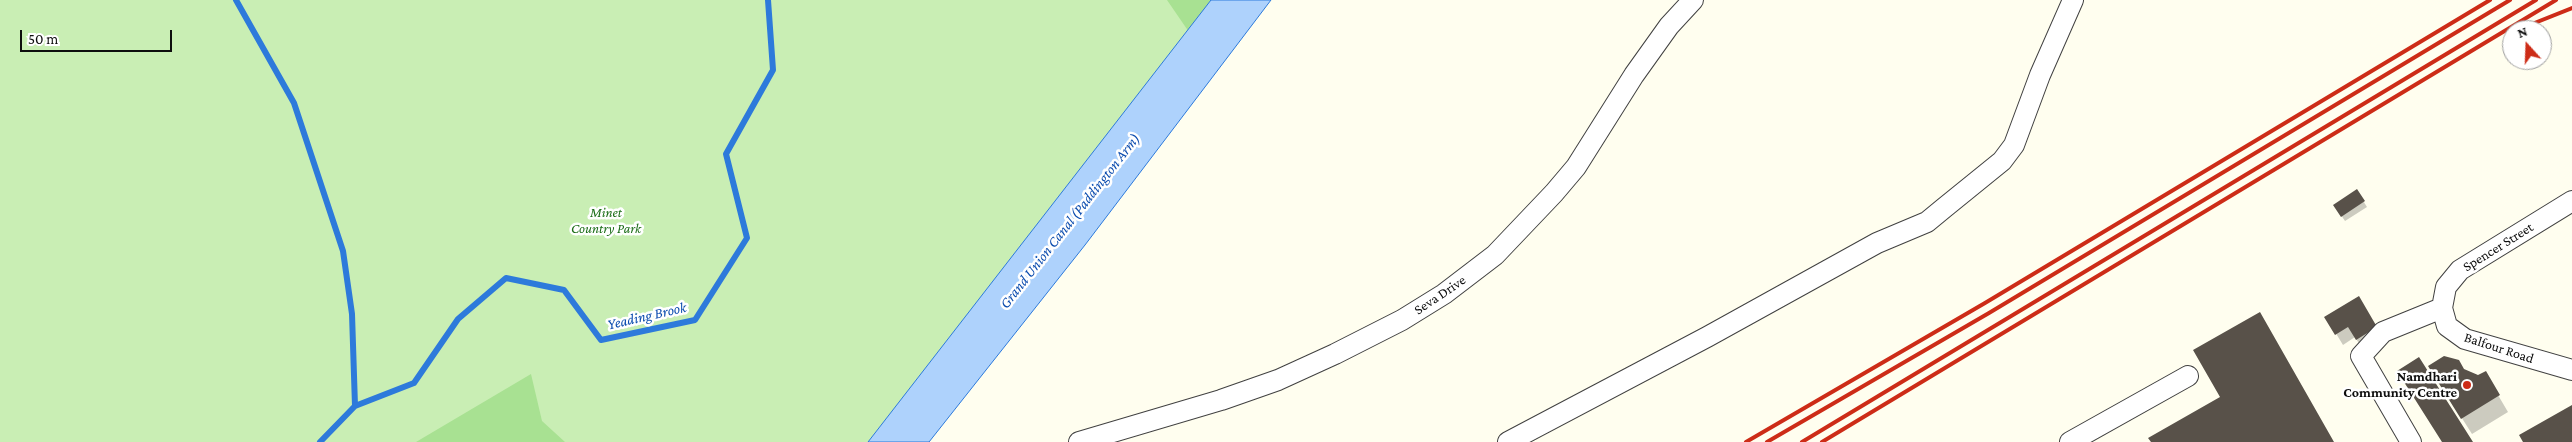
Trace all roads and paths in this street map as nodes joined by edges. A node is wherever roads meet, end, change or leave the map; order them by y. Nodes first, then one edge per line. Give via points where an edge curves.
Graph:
1 (1693, 0) edge
2 (2073, 0) edge
3 (2572, 201) edge
4 (2442, 308) junction
5 (2572, 370) edge
6 (2188, 376) dead end
7 (1079, 442) edge
8 (1508, 442) edge
9 (2070, 442) edge
10 (2411, 442) edge

1 - 7 street, Seva Drive via 1669,26 1576,167 1560,186 1495,256 1444,294 1402,320 1278,380
2 - 8 street via 2014,145 2002,161 1927,222 1877,243
3 - 4 street, Spencer Street via 2460,270 2446,287
4 - 5 street, Balfour Road via 2447,326 2465,339
4 - 10 street via 2383,332 2361,356
6 - 9 street

